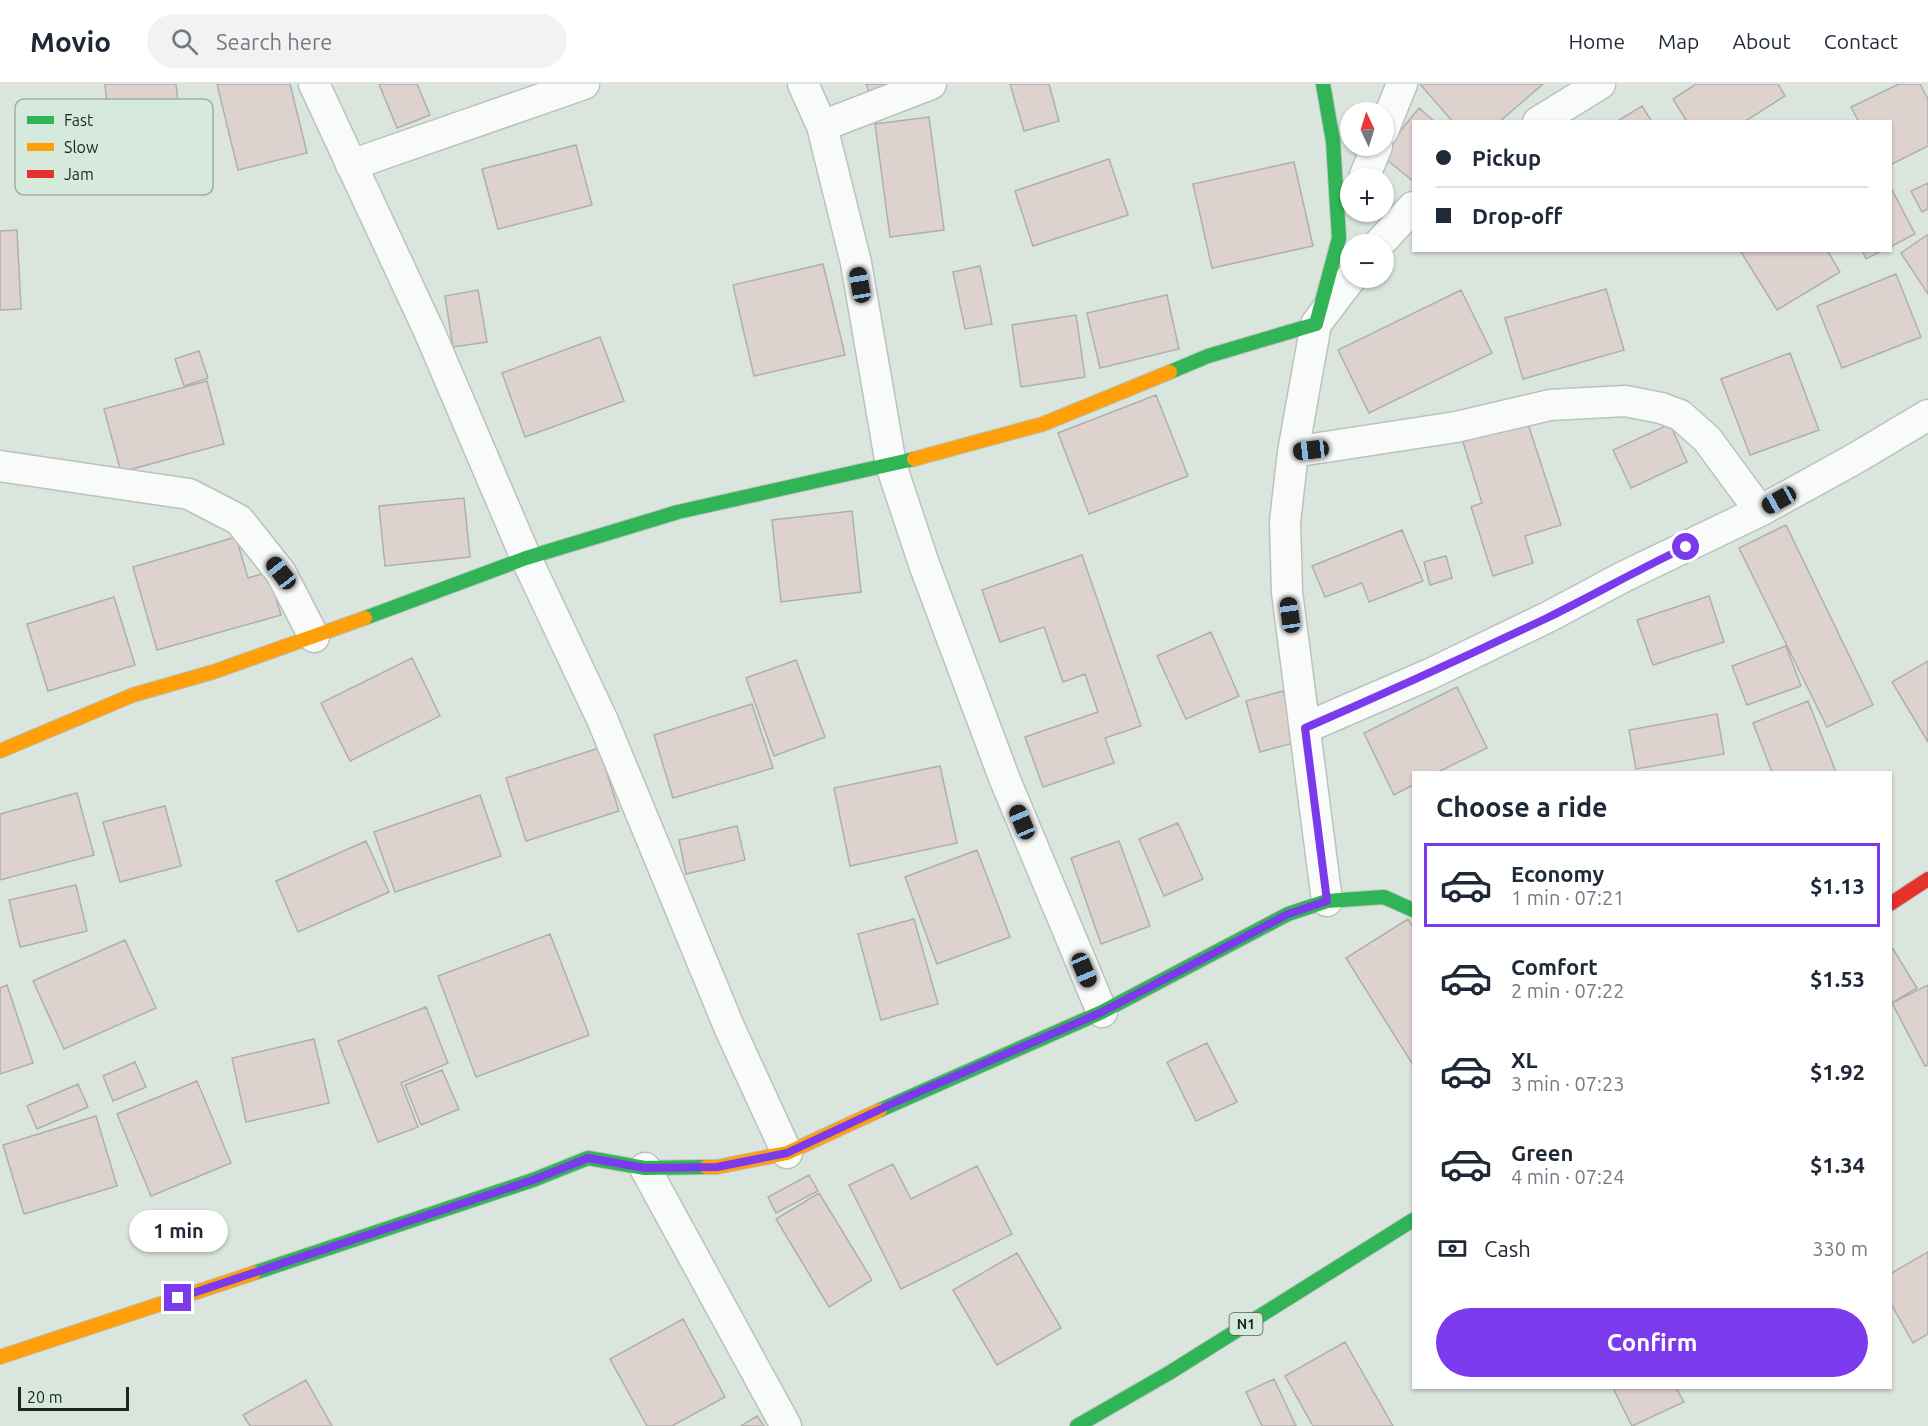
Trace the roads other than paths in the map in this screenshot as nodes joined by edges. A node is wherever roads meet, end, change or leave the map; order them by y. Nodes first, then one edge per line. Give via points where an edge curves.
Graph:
1 (314, 84) edge
2 (584, 84) edge
3 (803, 84) edge
4 (931, 84) edge
5 (1323, 84) edge
6 (1402, 84) edge
7 (1600, 84) edge
8 (1394, 103) edge
9 (1541, 120) edge
10 (822, 126) junction
11 (351, 165) junction
12 (1412, 208) edge
13 (1345, 225) edge
14 (1387, 234) edge
15 (1343, 288) edge
16 (1316, 324) junction
17 (1928, 415) edge
18 (1293, 452) junction
19 (891, 465) junction
20 (0, 466) edge
21 (1760, 511) junction
22 (526, 558) junction
23 (314, 637) junction
24 (1305, 728) junction
25 (0, 751) edge
26 (1928, 879) edge
27 (1327, 901) junction
28 (1892, 903) edge
29 (1412, 910) edge
30 (1102, 1012) junction
31 (787, 1153) junction
32 (645, 1168) junction
33 (1412, 1221) edge
34 (0, 1357) edge
35 (786, 1426) edge
36 (1077, 1426) edge

1 - 11 street
2 - 11 street
3 - 10 street
4 - 10 street
5 - 13 street
6 - 8 street
7 - 9 street
10 - 19 street via 856,262
11 - 22 street via 429,331
12 - 14 street
13 - 16 street
15 - 16 street
16 - 18 street
16 - 19 street via 1208,356 1043,424
17 - 21 street
18 - 21 street via 1456,427 1550,405 1625,401 1680,415 1707,439
18 - 24 street via 1285,522 1287,592
19 - 22 street via 678,512
19 - 30 street via 1005,780
20 - 23 street via 189,494 239,520 281,573
21 - 24 street via 1430,674
22 - 23 street
22 - 31 street via 602,718 730,1029
23 - 25 street via 133,695
24 - 27 street
26 - 28 street
27 - 29 street via 1384,897
27 - 30 street via 1288,914
30 - 31 street
31 - 32 street via 717,1167
32 - 34 street via 588,1158 522,1184
32 - 35 street
33 - 36 street, N1

